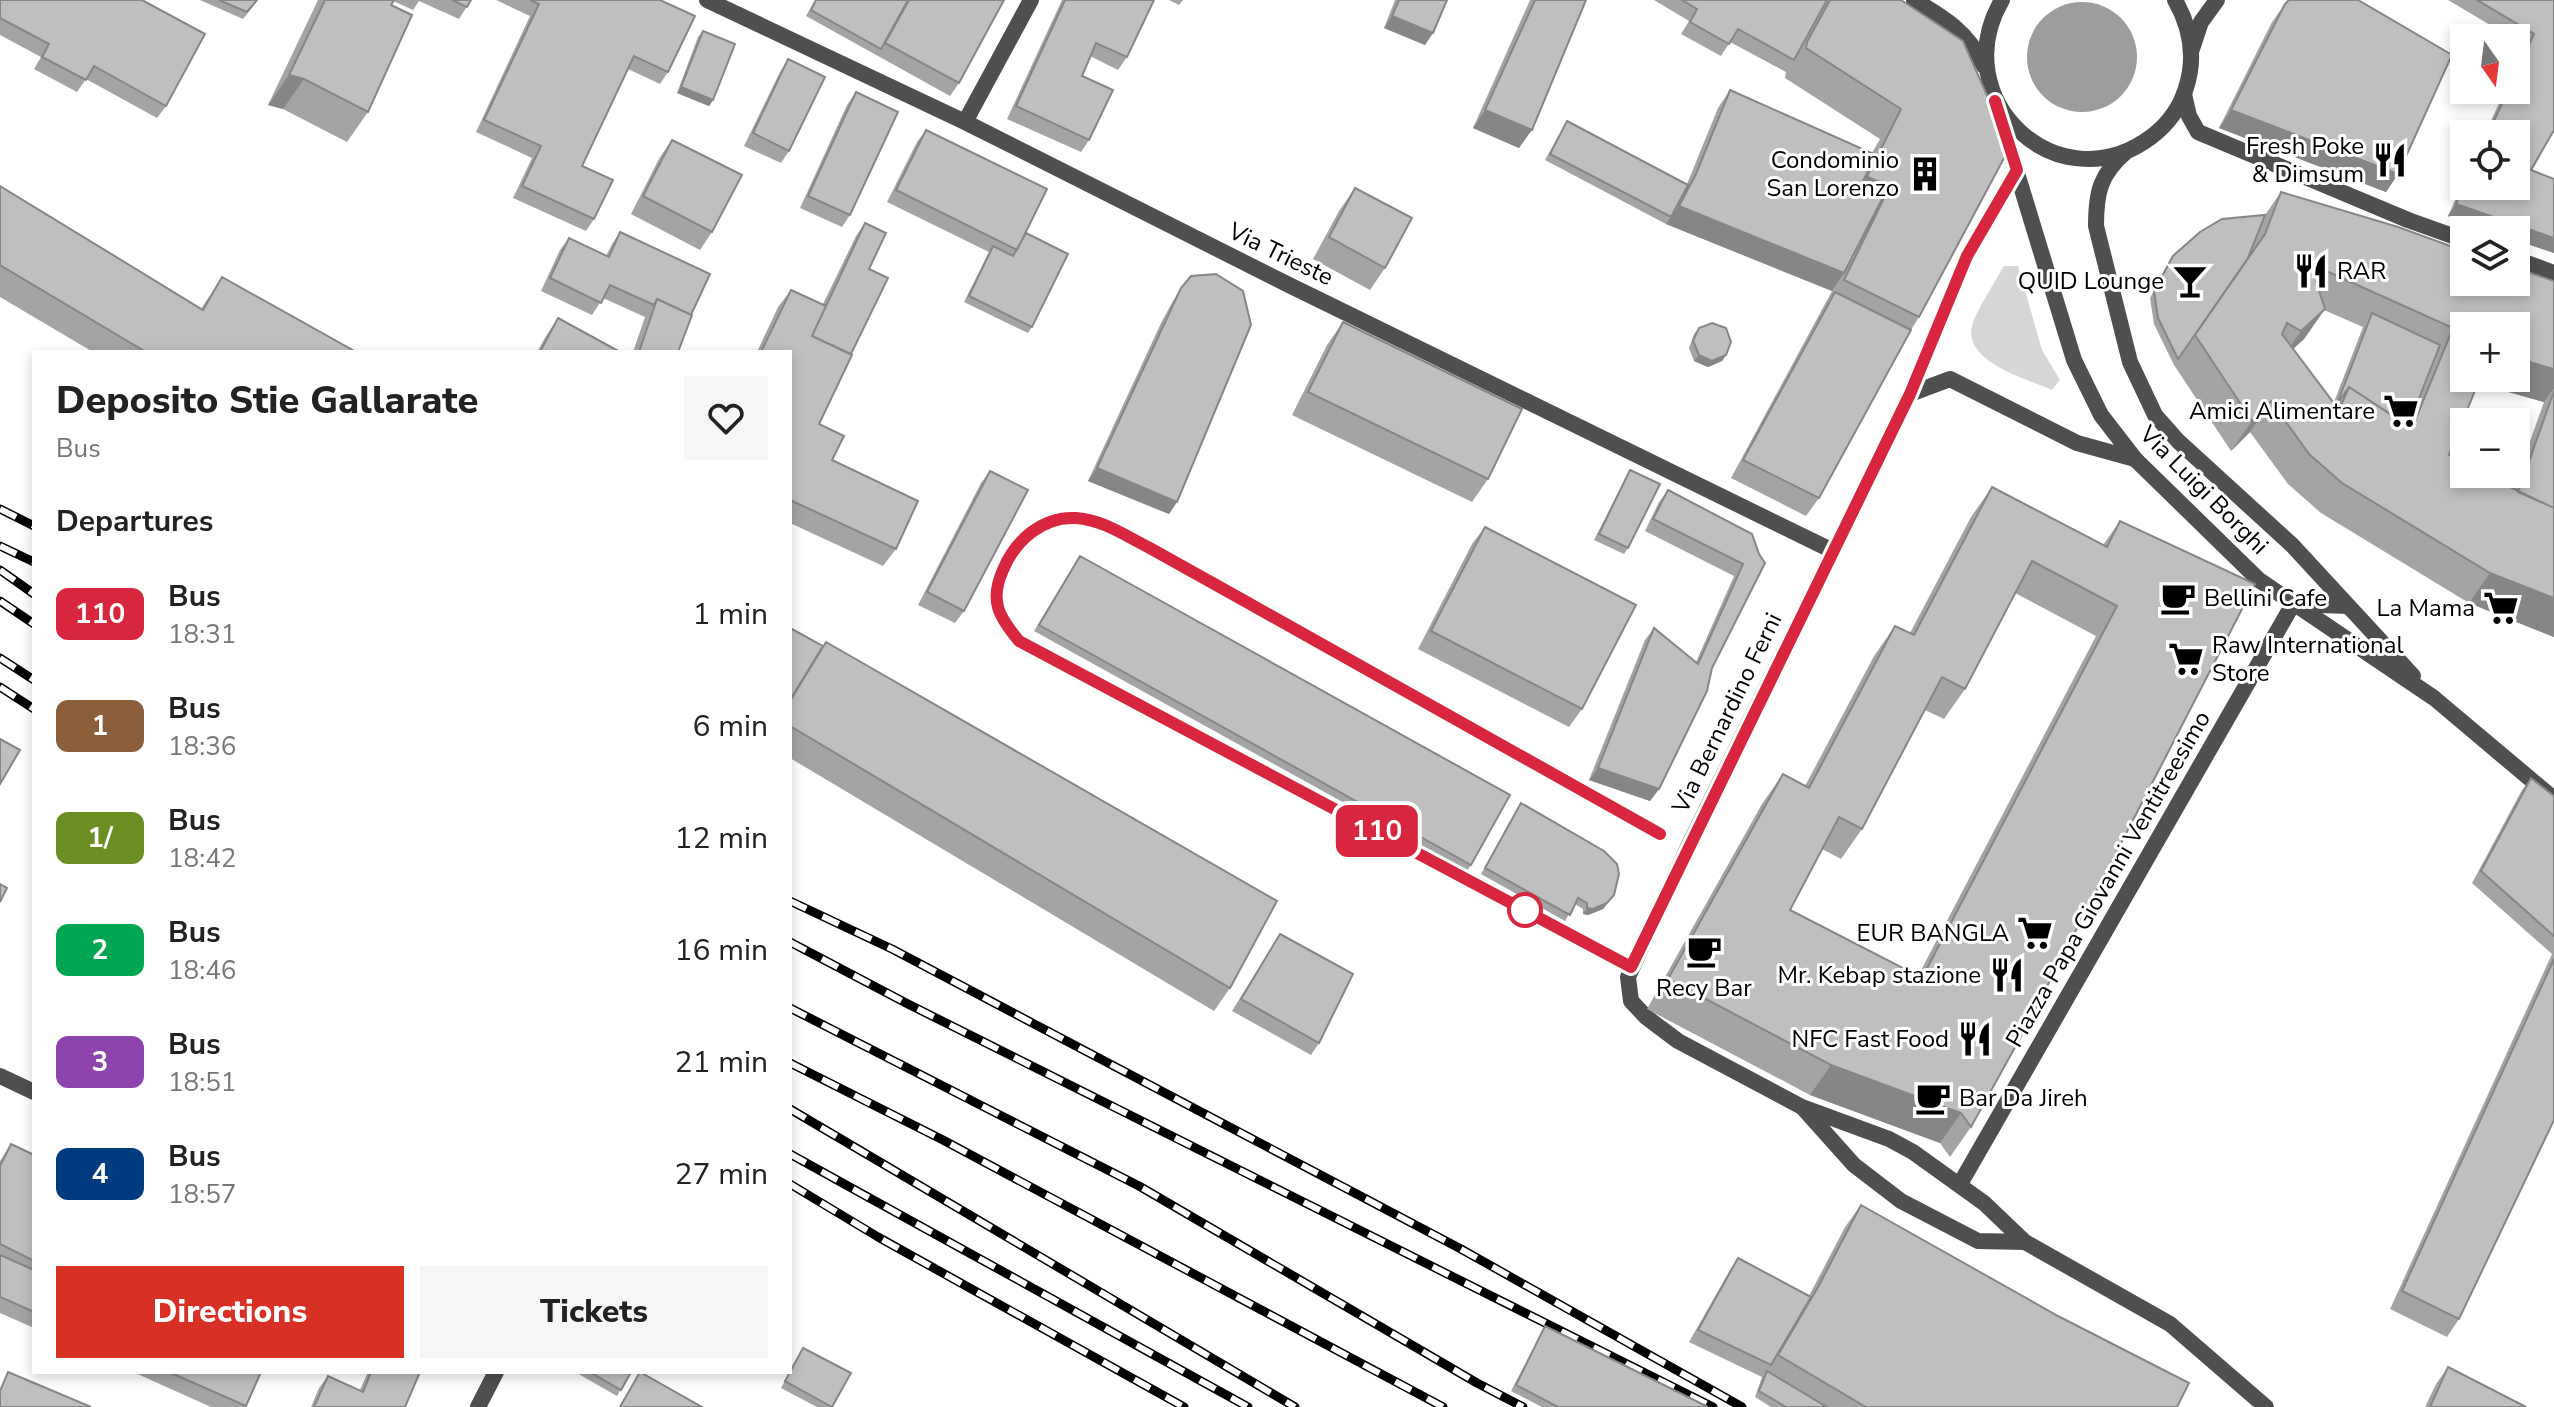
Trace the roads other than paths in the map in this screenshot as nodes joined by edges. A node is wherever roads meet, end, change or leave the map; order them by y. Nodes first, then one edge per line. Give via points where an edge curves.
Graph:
1 (707, 0) edge
2 (1031, 0) edge
3 (1914, 0) edge
4 (2002, 0) edge
5 (2175, 0) edge
6 (2217, 0) edge
7 (2192, 49) junction
8 (1986, 69) junction
9 (2184, 94) junction
10 (1995, 101) junction
11 (965, 122) junction
12 (2127, 151) junction
13 (2017, 170) junction
14 (2450, 235) edge
15 (2530, 264) edge
16 (2554, 273) edge
17 (1910, 394) junction
18 (2135, 459) junction
19 (1833, 551) junction
20 (2293, 604) junction
21 (2348, 606) junction
22 (2434, 698) junction
23 (2554, 799) edge
24 (0, 1076) edge
25 (32, 1091) edge
26 (1802, 1107) junction
27 (1960, 1184) junction
28 (2025, 1242) junction
29 (495, 1374) edge
30 (478, 1407) edge
31 (2266, 1407) edge

1 - 11 street, Via Trieste
2 - 11 street
3 - 8 street via 1958,28
4 - 8 street via 1989,29
5 - 7 street
6 - 7 street via 2201,22
7 - 9 street
8 - 10 street, Via Luigi Borghi
9 - 12 street via 2159,131
9 - 14 street via 2198,132
10 - 12 street via 2020,133 2048,151 2079,159
10 - 13 street, Via Luigi Borghi
11 - 19 street, Via Trieste
12 - 21 street, Via Luigi Borghi via 2099,188 2096,226 2130,362 2145,397 2164,427 2292,545
13 - 17 street, Via Bernardino Ferni via 1967,256
13 - 18 street, Via Luigi Borghi via 2074,360 2101,415
15 - 16 street
17 - 18 street via 1950,379 2077,443
17 - 19 street, Via Bernardino Ferni
18 - 20 street, Via Luigi Borghi via 2259,580
19 - 26 street, Via Bernardino Ferni via 1628,977 1631,1001 1678,1041
20 - 21 street
20 - 22 street, Via Luigi Borghi
20 - 27 street, Piazza Papa Giovanni Ventitreesimo
21 - 22 street, Via Luigi Borghi
22 - 23 street, Via Luigi Borghi
24 - 25 street
26 - 27 street via 1889,1139
26 - 28 street via 1854,1165 1901,1201 1978,1241
27 - 28 street
28 - 31 street via 2170,1324
29 - 30 street

